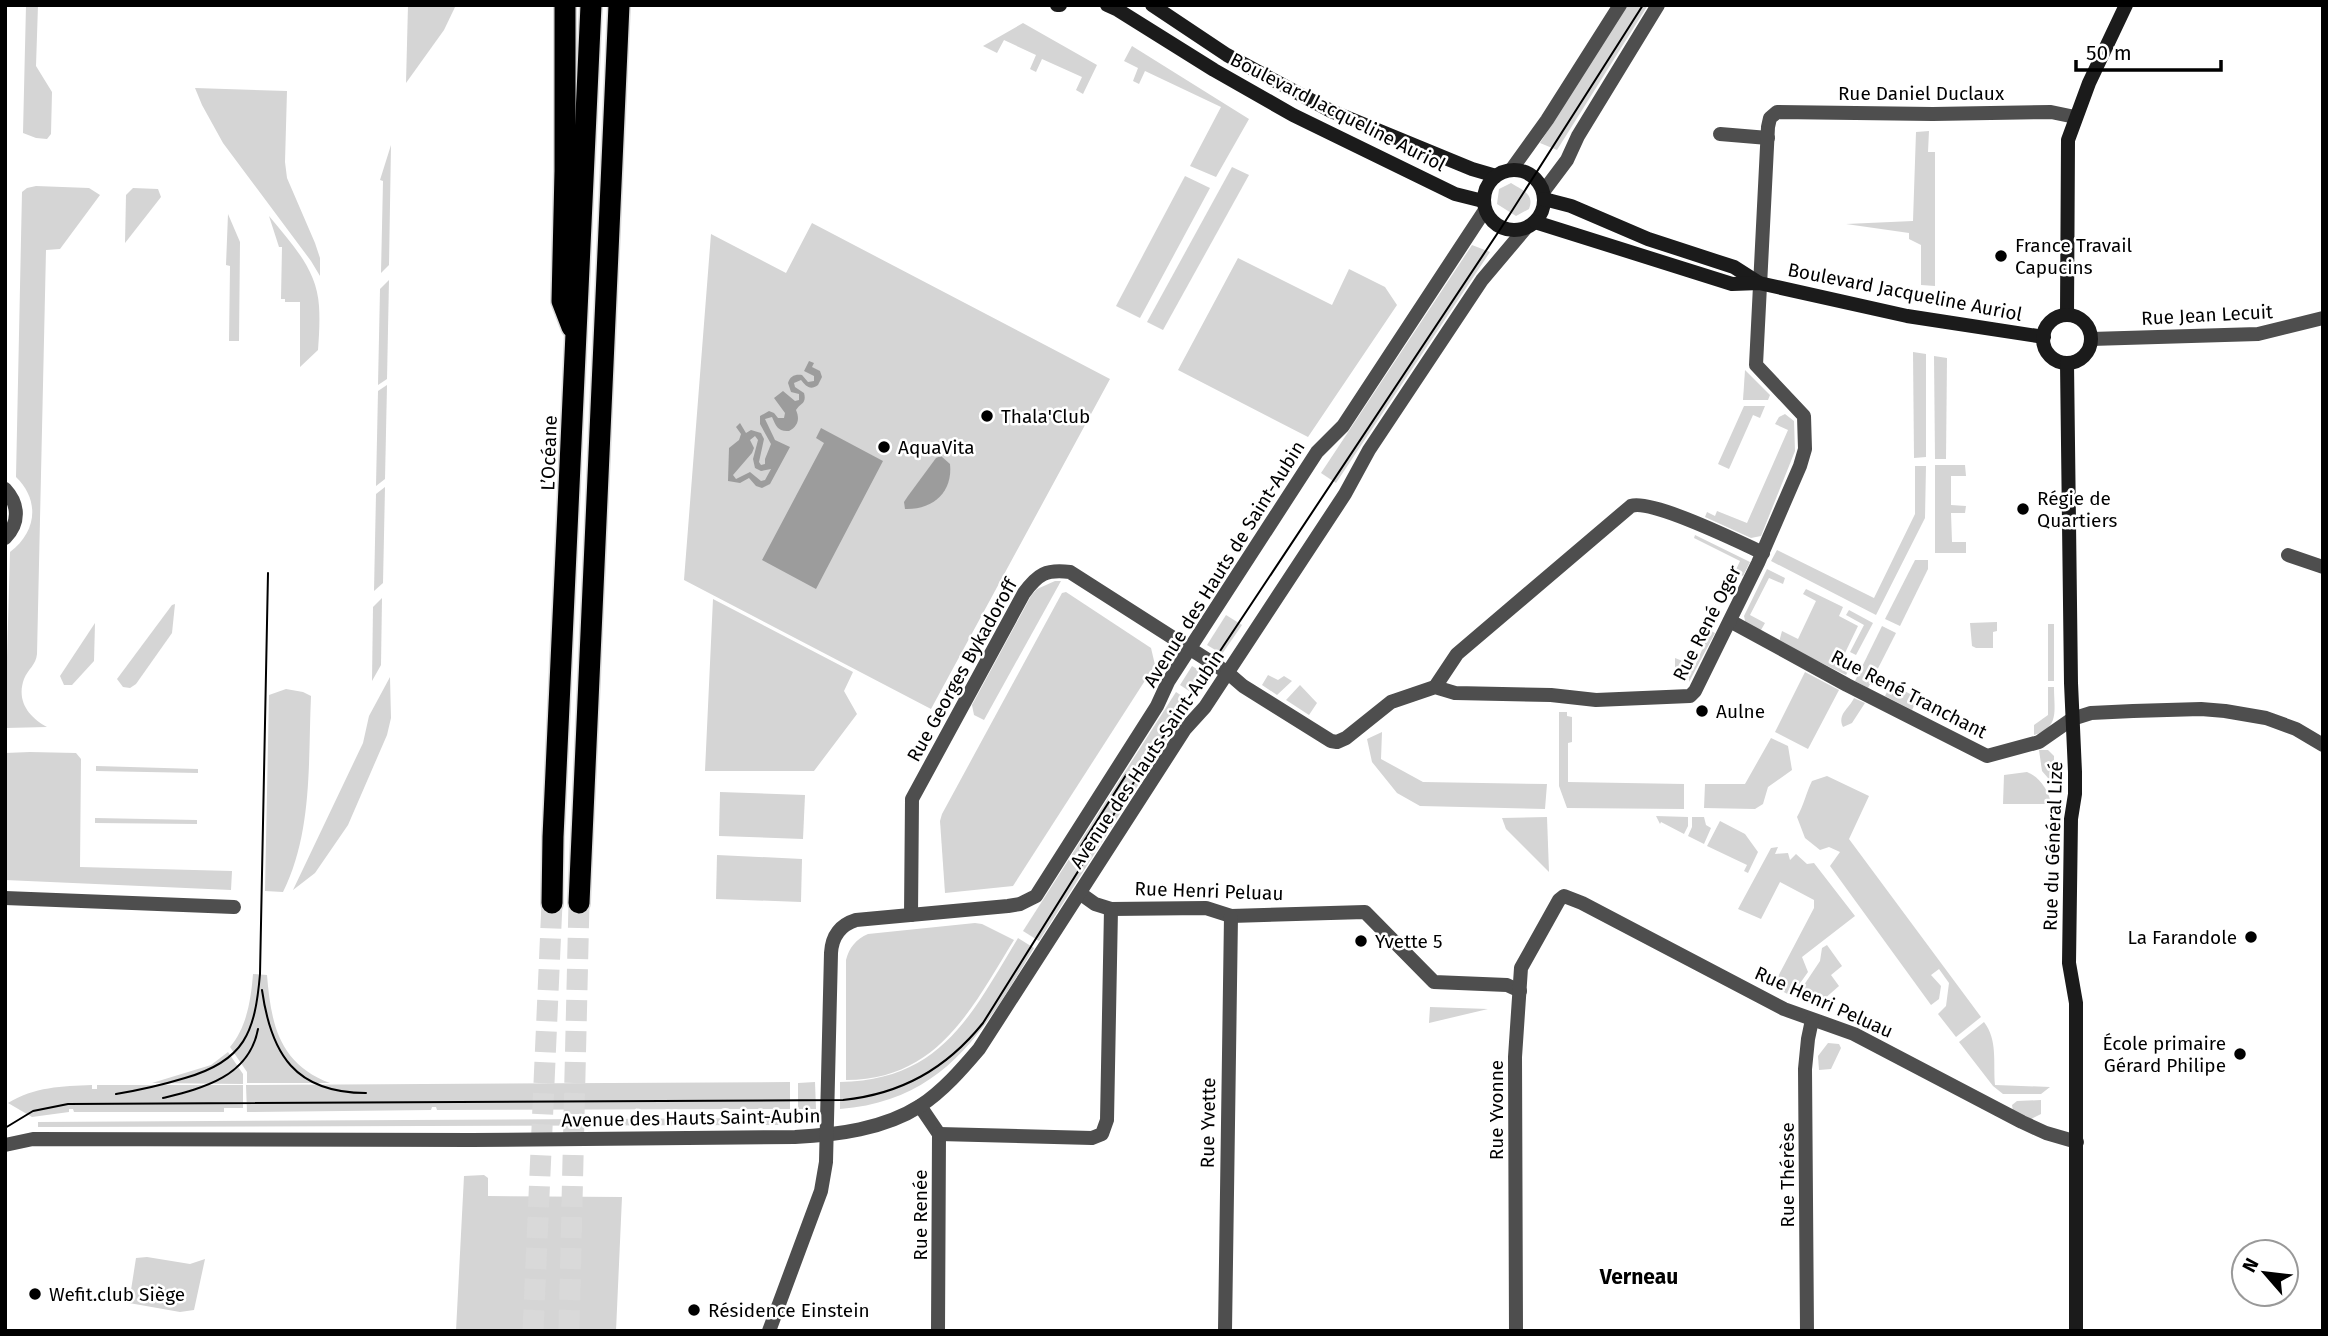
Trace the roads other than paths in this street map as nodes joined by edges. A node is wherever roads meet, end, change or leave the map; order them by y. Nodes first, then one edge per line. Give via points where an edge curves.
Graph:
1 (565, 5) edge
2 (591, 5) edge
3 (619, 5) edge
4 (1107, 5) edge
5 (1153, 5) edge
6 (1620, 5) edge
7 (1658, 5) edge
8 (2126, 5) edge
9 (2075, 117) junction
10 (1720, 134) dead end
11 (1768, 138) junction
12 (1511, 170) junction
13 (1496, 176) junction
14 (1543, 195) junction
15 (1484, 206) junction
16 (1530, 225) junction
17 (1759, 283) junction
18 (2067, 315) junction
19 (2323, 317) edge
20 (576, 337) junction
21 (2044, 337) junction
22 (2091, 340) junction
23 (2067, 363) junction
24 (5, 489) edge
25 (5, 538) edge
26 (1763, 552) junction
27 (2288, 555) dead end
28 (2323, 567) edge
29 (1730, 621) junction
30 (1189, 649) junction
31 (1228, 673) junction
32 (1435, 687) junction
33 (2072, 719) junction
34 (2323, 745) edge
35 (1081, 894) junction
36 (5, 898) edge
37 (1559, 900) joint
38 (552, 903) tunnel mouth
39 (579, 903) tunnel mouth
40 (233, 906) dead end
41 (1111, 909) junction
42 (911, 915) junction
43 (1231, 916) junction
44 (1520, 991) junction
45 (1812, 1020) junction
46 (920, 1106) junction
47 (939, 1134) junction
48 (827, 1136) junction
49 (2077, 1142) junction
50 (5, 1145) edge
51 (769, 1331) edge
52 (938, 1331) edge
53 (1225, 1331) edge
54 (1516, 1331) edge
55 (1807, 1331) edge
56 (2076, 1331) edge

1 - 20 highway via 562,300
2 - 20 highway, L’Océane
3 - 39 highway
4 - 15 main road, Boulevard Jacqueline Auriol via 1293,115
5 - 13 main road, Boulevard Jacqueline Auriol via 1227,55 1331,111
6 - 12 street
7 - 14 street
8 - 9 main road
9 - 11 street, Rue Daniel Duclaux via 2051,112 1776,112 1770,118
9 - 18 main road via 2068,140
10 - 11 street
11 - 17 street
12 - 13 main road
12 - 14 main road via 1530,175
13 - 15 main road via 1487,187
14 - 16 main road via 1542,211
14 - 17 main road, Boulevard Jacqueline Auriol via 1648,239 1734,267
15 - 16 main road via 1501,228
15 - 30 street, Avenue des Hauts de Saint-Aubin via 1343,426 1317,452
16 - 17 main road, Boulevard Jacqueline Auriol via 1732,284
16 - 31 street, Avenue des Hauts Saint-Aubin via 1482,280
17 - 21 main road, Boulevard Jacqueline Auriol via 1907,316
17 - 26 street via 1756,365 1804,416 1805,434 1800,466
18 - 21 main road via 2048,324
18 - 22 main road via 2087,325
19 - 22 street, Rue Jean Lecuit via 2258,334
20 - 38 highway, L’Océane
21 - 23 main road via 2048,352
22 - 23 main road via 2081,358
23 - 33 main road, Rue du Général Lizé
24 - 25 street via 16,514
26 - 29 street, Rue René Oger
26 - 32 street, Rue René Oger via 1695,522 1643,504 1631,506 1457,654
27 - 28 street
29 - 32 street, Rue René Oger via 1695,691 1685,698 1596,700 1455,693
29 - 33 street, Rue René Tranchant via 1987,755 2039,743
30 - 31 street
30 - 42 street, Avenue des Hauts de Saint-Aubin via 1036,895 1020,904
30 - 42 street, Rue Georges Bykadoroff via 1070,572 1054,570 1035,578 912,799
31 - 32 street, Rue René Oger via 1323,738 1337,742 1391,702
31 - 35 street, Avenue des Hauts Saint-Aubin via 1185,729
33 - 34 street via 2102,712 2225,711 2270,719
33 - 49 main road, Rue du Général Lizé via 2075,783 2069,963 2076,1003
35 - 41 street, Rue Henri Peluau
35 - 46 street, Avenue des Hauts Saint-Aubin via 979,1049
36 - 40 street
37 - 44 street, Rue Yvonne via 1521,968
37 - 45 street, Rue Henri Peluau via 1564,896 1582,903
41 - 43 street, Rue Henri Peluau via 1206,908
41 - 47 street via 1107,1120 1102,1134 1092,1138
42 - 48 street via 856,920 834,937
43 - 44 street, Rue Henri Peluau via 1365,912 1434,982 1507,985
43 - 53 street, Rue Yvette
44 - 54 street, Rue Yvonne via 1515,1057
45 - 49 street, Rue Henri Peluau via 1854,1034 2046,1133
45 - 55 street, Rue Thérèse via 1805,1069
46 - 47 street
46 - 48 street, Avenue des Hauts Saint-Aubin via 884,1123
47 - 52 street, Rue Renée
48 - 50 street, Avenue des Hauts Saint-Aubin via 33,1139
48 - 51 street via 821,1191
49 - 56 main road, Rue du Général Lizé

